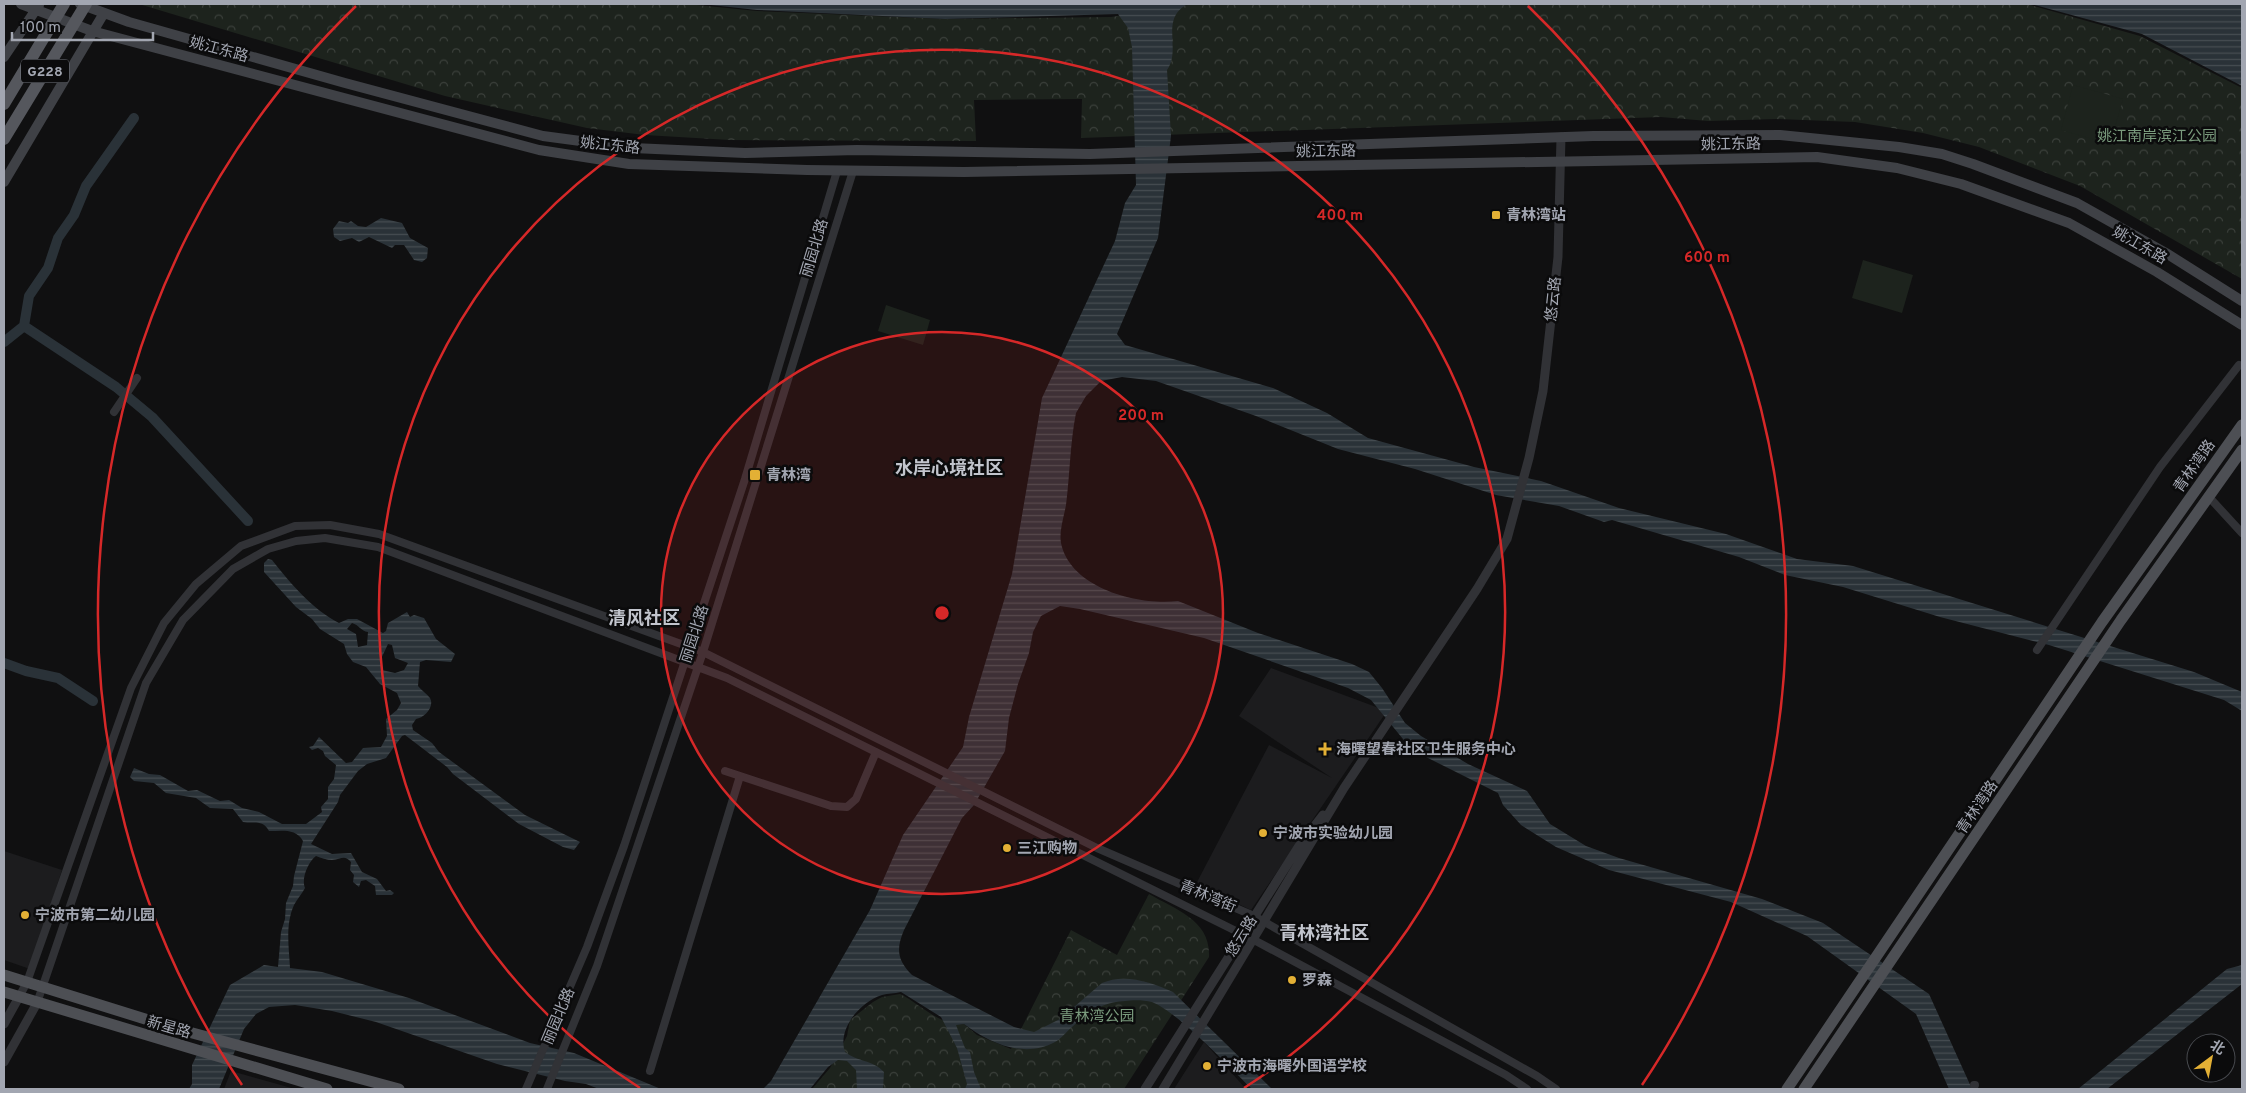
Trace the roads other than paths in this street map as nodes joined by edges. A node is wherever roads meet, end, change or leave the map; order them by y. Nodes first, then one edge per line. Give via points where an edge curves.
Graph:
1 (21, 4) edge
2 (64, 4) edge
3 (79, 4) edge
4 (86, 4) edge
5 (37, 7) edge
6 (104, 13) junction
7 (92, 31) junction
8 (4, 57) edge
9 (4, 104) edge
10 (1561, 137) junction
11 (4, 139) edge
12 (1561, 163) junction
13 (837, 171) junction
14 (853, 171) junction
15 (4, 182) edge
16 (2242, 301) edge
17 (2242, 325) edge
18 (2239, 365) dead end
19 (137, 378) dead end
20 (114, 412) dead end
21 (2242, 426) edge
22 (2242, 450) edge
23 (2208, 496) junction
24 (2242, 533) edge
25 (690, 646) junction
26 (2036, 650) dead end
27 (703, 652) junction
28 (685, 662) junction
29 (698, 667) junction
30 (876, 752) junction
31 (725, 771) dead end
32 (740, 776) junction
33 (1344, 788) junction
34 (1254, 916) junction
35 (1265, 922) junction
36 (1242, 936) junction
37 (1254, 940) junction
38 (4, 975) edge
39 (27, 982) junction
40 (44, 988) junction
41 (4, 992) edge
42 (19, 997) junction
43 (37, 1003) junction
44 (4, 1024) edge
45 (4, 1062) edge
46 (650, 1071) dead end
47 (548, 1087) edge
48 (327, 1089) edge
49 (399, 1089) edge
50 (526, 1089) edge
51 (1145, 1089) edge
52 (1163, 1089) edge
53 (1527, 1089) edge
54 (1556, 1089) edge
55 (1787, 1089) edge
56 (1804, 1089) edge

1 - 5 main road, 姚江东路
2 - 9 highway, G228, bridge
3 - 6 main road, 姚江东路
4 - 11 highway, G228, bridge
5 - 7 main road, 姚江东路
5 - 8 main road
6 - 7 main road
6 - 10 main road, 姚江东路 via 543,136 633,148 745,152 857,150 1090,154
7 - 13 main road, 姚江东路 via 539,150 629,164
7 - 15 main road
10 - 12 street, 悠云路
10 - 16 main road, 姚江东路 via 1780,135 1942,154 2077,203
12 - 14 main road, 姚江东路
12 - 17 main road, 姚江东路 via 1817,157 1897,168 1961,184 2069,223
12 - 33 street, 悠云路 via 1558,257 1543,391 1507,539
13 - 14 main road, 姚江东路
13 - 25 street, 丽园北路 via 745,479
14 - 27 street, 丽园北路
18 - 26 street via 2160,467
19 - 20 street
21 - 55 main road, 青林湾路 via 2102,622
22 - 23 main road, 青林湾路
23 - 24 street
23 - 56 main road, 青林湾路
25 - 27 street, 青林湾街
25 - 28 street, 丽园北路
25 - 39 street, 青林湾街 via 379,534 330,524 295,526 241,546 196,584 164,623 131,688
27 - 29 street, 丽园北路
27 - 34 street, 青林湾街 via 1097,848
28 - 29 street, 青林湾街
28 - 40 street, 青林湾街 via 378,547 325,538 296,541 268,549 233,569 182,620 146,683
28 - 50 street, 丽园北路 via 587,947
29 - 30 street, 青林湾街 via 728,678
29 - 47 street, 丽园北路 via 597,966
30 - 32 street via 856,799 847,807 832,806
30 - 36 street, 青林湾街
31 - 32 street
32 - 46 street
33 - 34 street, 悠云路 via 1299,846
33 - 35 street, 悠云路
34 - 35 street, 青林湾街
34 - 36 street, 悠云路
35 - 37 street, 悠云路
35 - 54 street, 青林湾街
36 - 37 street, 青林湾街
36 - 51 street, 悠云路
37 - 52 street, 悠云路
37 - 53 street, 青林湾街
38 - 39 main road, 新星路
39 - 40 main road, 新星路
39 - 42 street, 青林湾街
40 - 43 street, 青林湾街
40 - 49 main road, 新星路 via 174,1028
41 - 42 main road, 新星路
42 - 43 main road, 新星路
42 - 44 street
43 - 45 street
43 - 48 main road, 新星路

